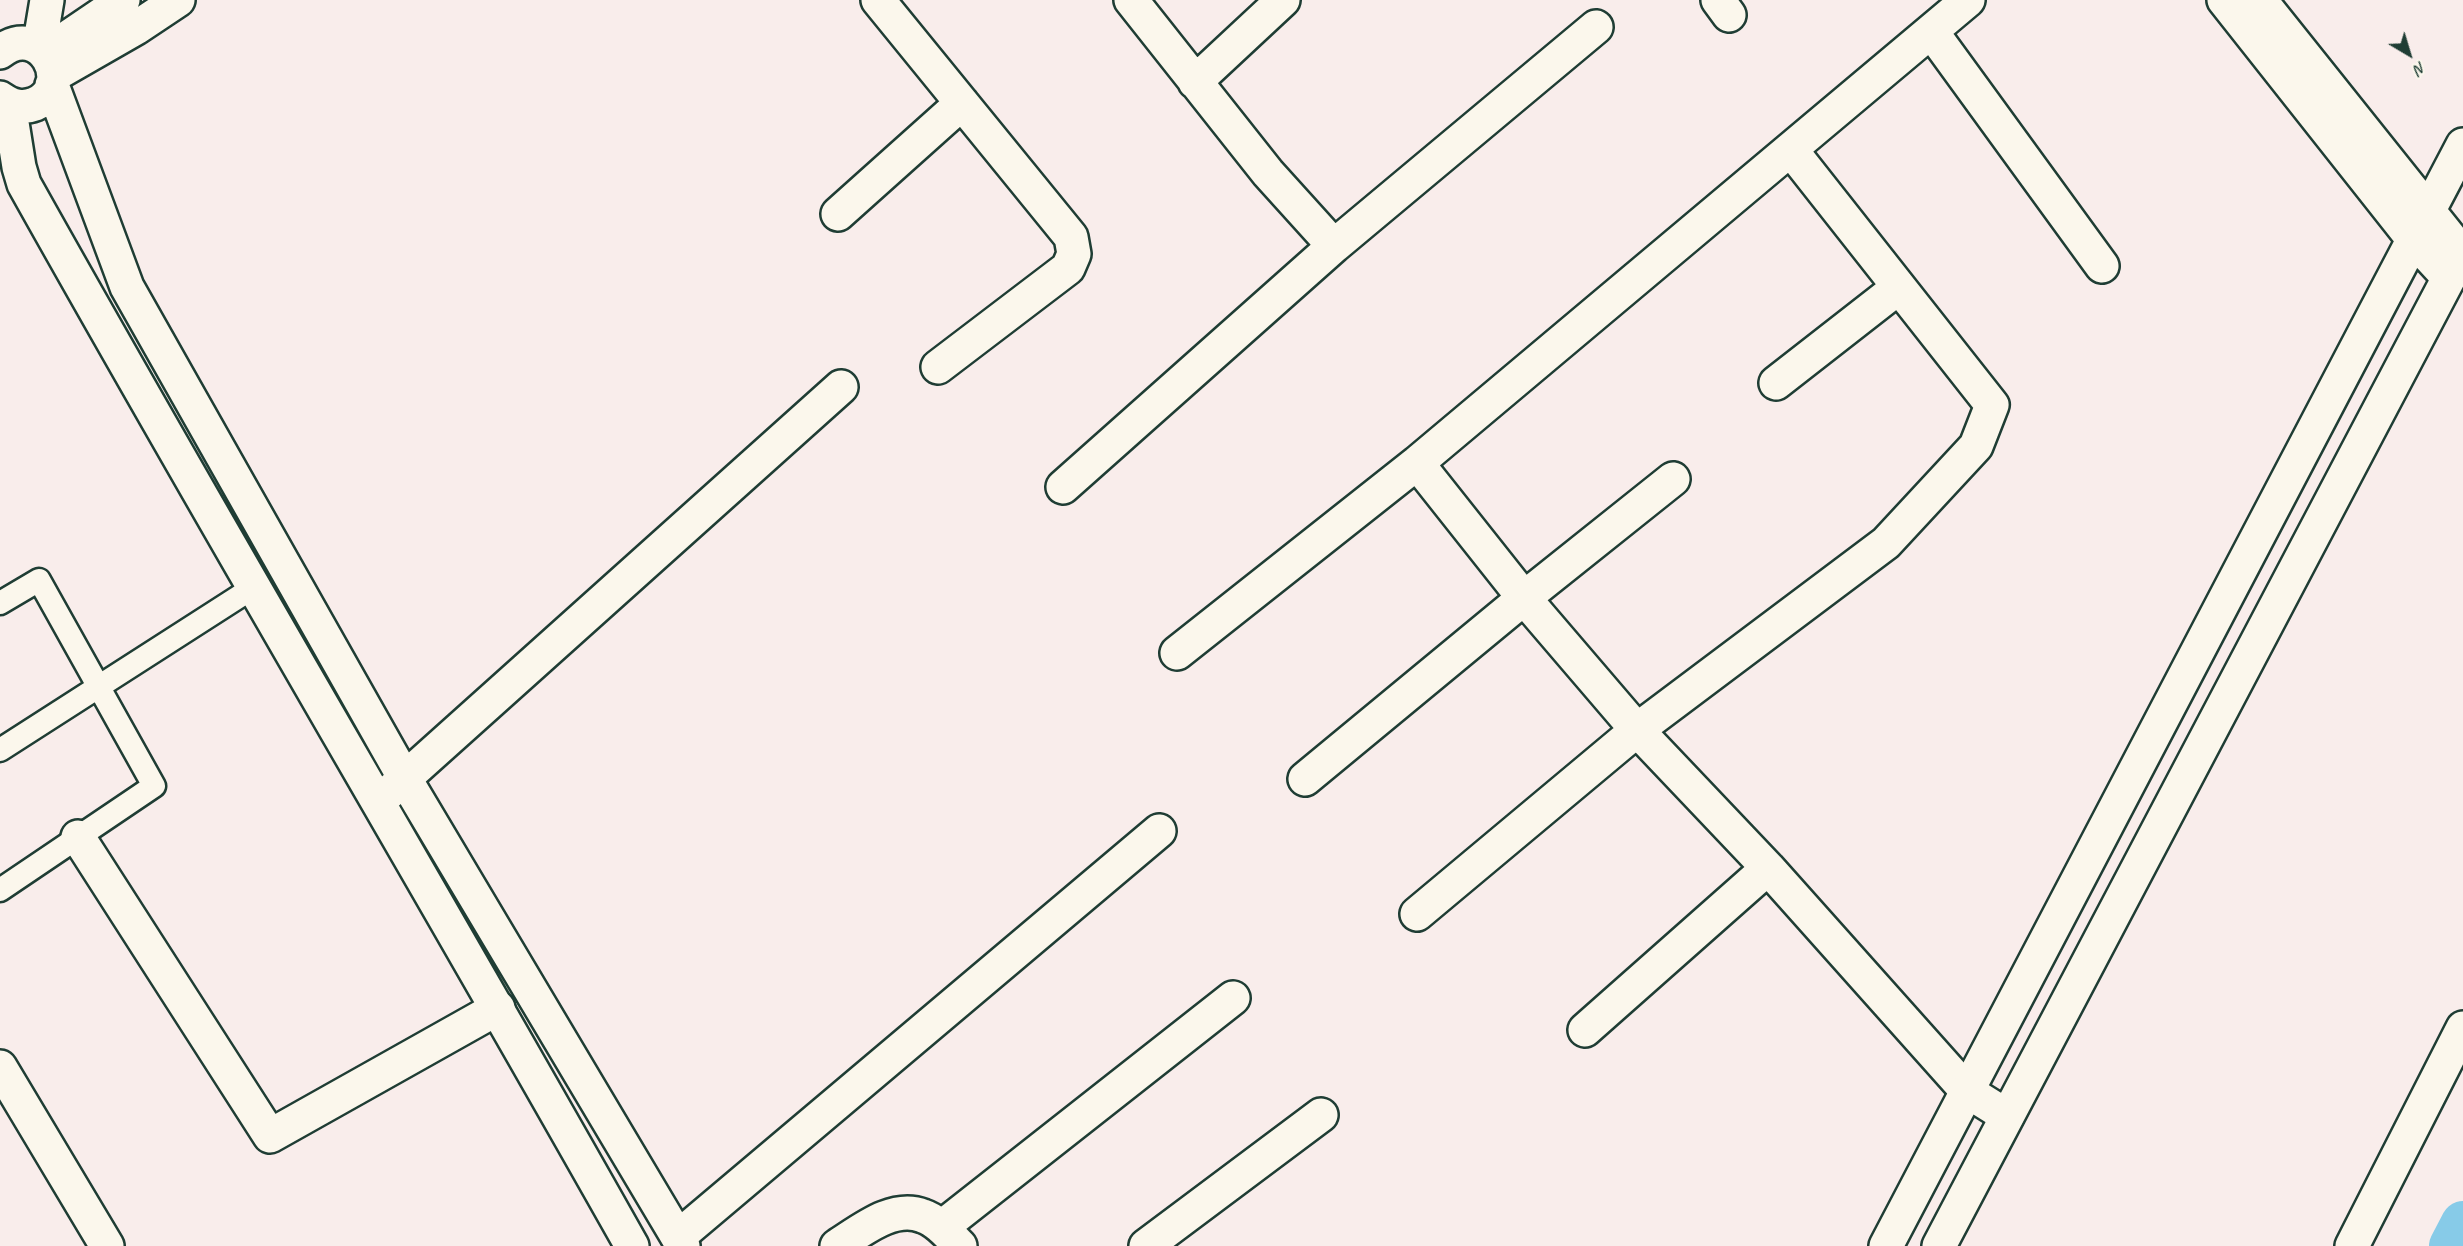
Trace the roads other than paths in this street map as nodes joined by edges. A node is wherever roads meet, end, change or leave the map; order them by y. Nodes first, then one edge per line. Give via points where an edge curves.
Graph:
1 (47, 0) edge
2 (123, 0) edge
3 (178, 0) edge
4 (878, 0) edge
5 (1131, 0) edge
6 (1283, 0) edge
7 (1968, 0) edge
8 (2224, 0) edge
9 (2260, 0) edge
10 (1596, 27) dead end
11 (1931, 31) junction
12 (0, 45) edge
13 (48, 65) junction
14 (1195, 82) junction
15 (4, 101) edge
16 (962, 103) junction
17 (2463, 145) edge
18 (1791, 150) junction
19 (838, 214) dead end
20 (2421, 225) junction
21 (1334, 246) junction
22 (2458, 260) edge
23 (2102, 266) dead end
24 (1899, 287) junction
25 (938, 367) dead end
26 (1776, 383) dead end
27 (841, 387) dead end
28 (1417, 463) junction
29 (1673, 479) dead end
30 (1063, 487) dead end
31 (254, 587) junction
32 (1524, 598) junction
33 (0, 603) edge
34 (1177, 653) dead end
35 (99, 687) junction
36 (1637, 730) junction
37 (0, 750) edge
38 (405, 779) junction
39 (1305, 779) dead end
40 (378, 802) junction
41 (1159, 831) dead end
42 (78, 837) junction
43 (1768, 868) junction
44 (0, 890) edge
45 (1417, 914) dead end
46 (1233, 998) dead end
47 (498, 1008) junction
48 (2463, 1028) edge
49 (1585, 1030) dead end
50 (0, 1067) edge
51 (1968, 1091) junction
52 (1321, 1115) dead end
53 (2007, 1116) junction
54 (951, 1236) edge
55 (681, 1241) edge
56 (107, 1246) edge
57 (632, 1246) edge
58 (837, 1246) edge
59 (1146, 1246) edge
60 (1886, 1246) edge
61 (1939, 1246) edge
62 (2352, 1246) edge

1 - 13 street
2 - 13 street
3 - 13 street via 136,28
4 - 16 street
5 - 14 street
6 - 14 street
7 - 11 street
8 - 20 street
9 - 20 street
10 - 21 street
11 - 18 street
11 - 23 street
12 - 13 street via 30,44
13 - 15 street via 48,94 40,102 19,107
13 - 38 street via 127,287
14 - 21 street via 1268,173
15 - 31 street via 24,184
16 - 19 street
16 - 25 street via 1071,237 1074,254 1068,268
17 - 20 street
18 - 24 street
18 - 28 street
20 - 22 street
20 - 51 street
21 - 30 street
22 - 53 street
24 - 26 street
24 - 36 street via 1992,405 1976,446 1886,543
27 - 38 street
28 - 32 street
28 - 34 street
29 - 32 street
31 - 35 lane
31 - 40 street
32 - 36 street
32 - 39 street
33 - 35 lane via 39,580
35 - 37 lane
35 - 42 lane via 154,786
36 - 43 street
36 - 45 street
38 - 40 street
38 - 55 street
40 - 47 street
41 - 55 street
42 - 44 lane
42 - 47 street via 270,1136
43 - 49 street
43 - 51 street
46 - 54 street
47 - 57 street
48 - 62 street
50 - 56 street
51 - 53 street
51 - 60 street
52 - 59 street
53 - 61 street
54 - 58 street via 923,1215 901,1214 879,1220

